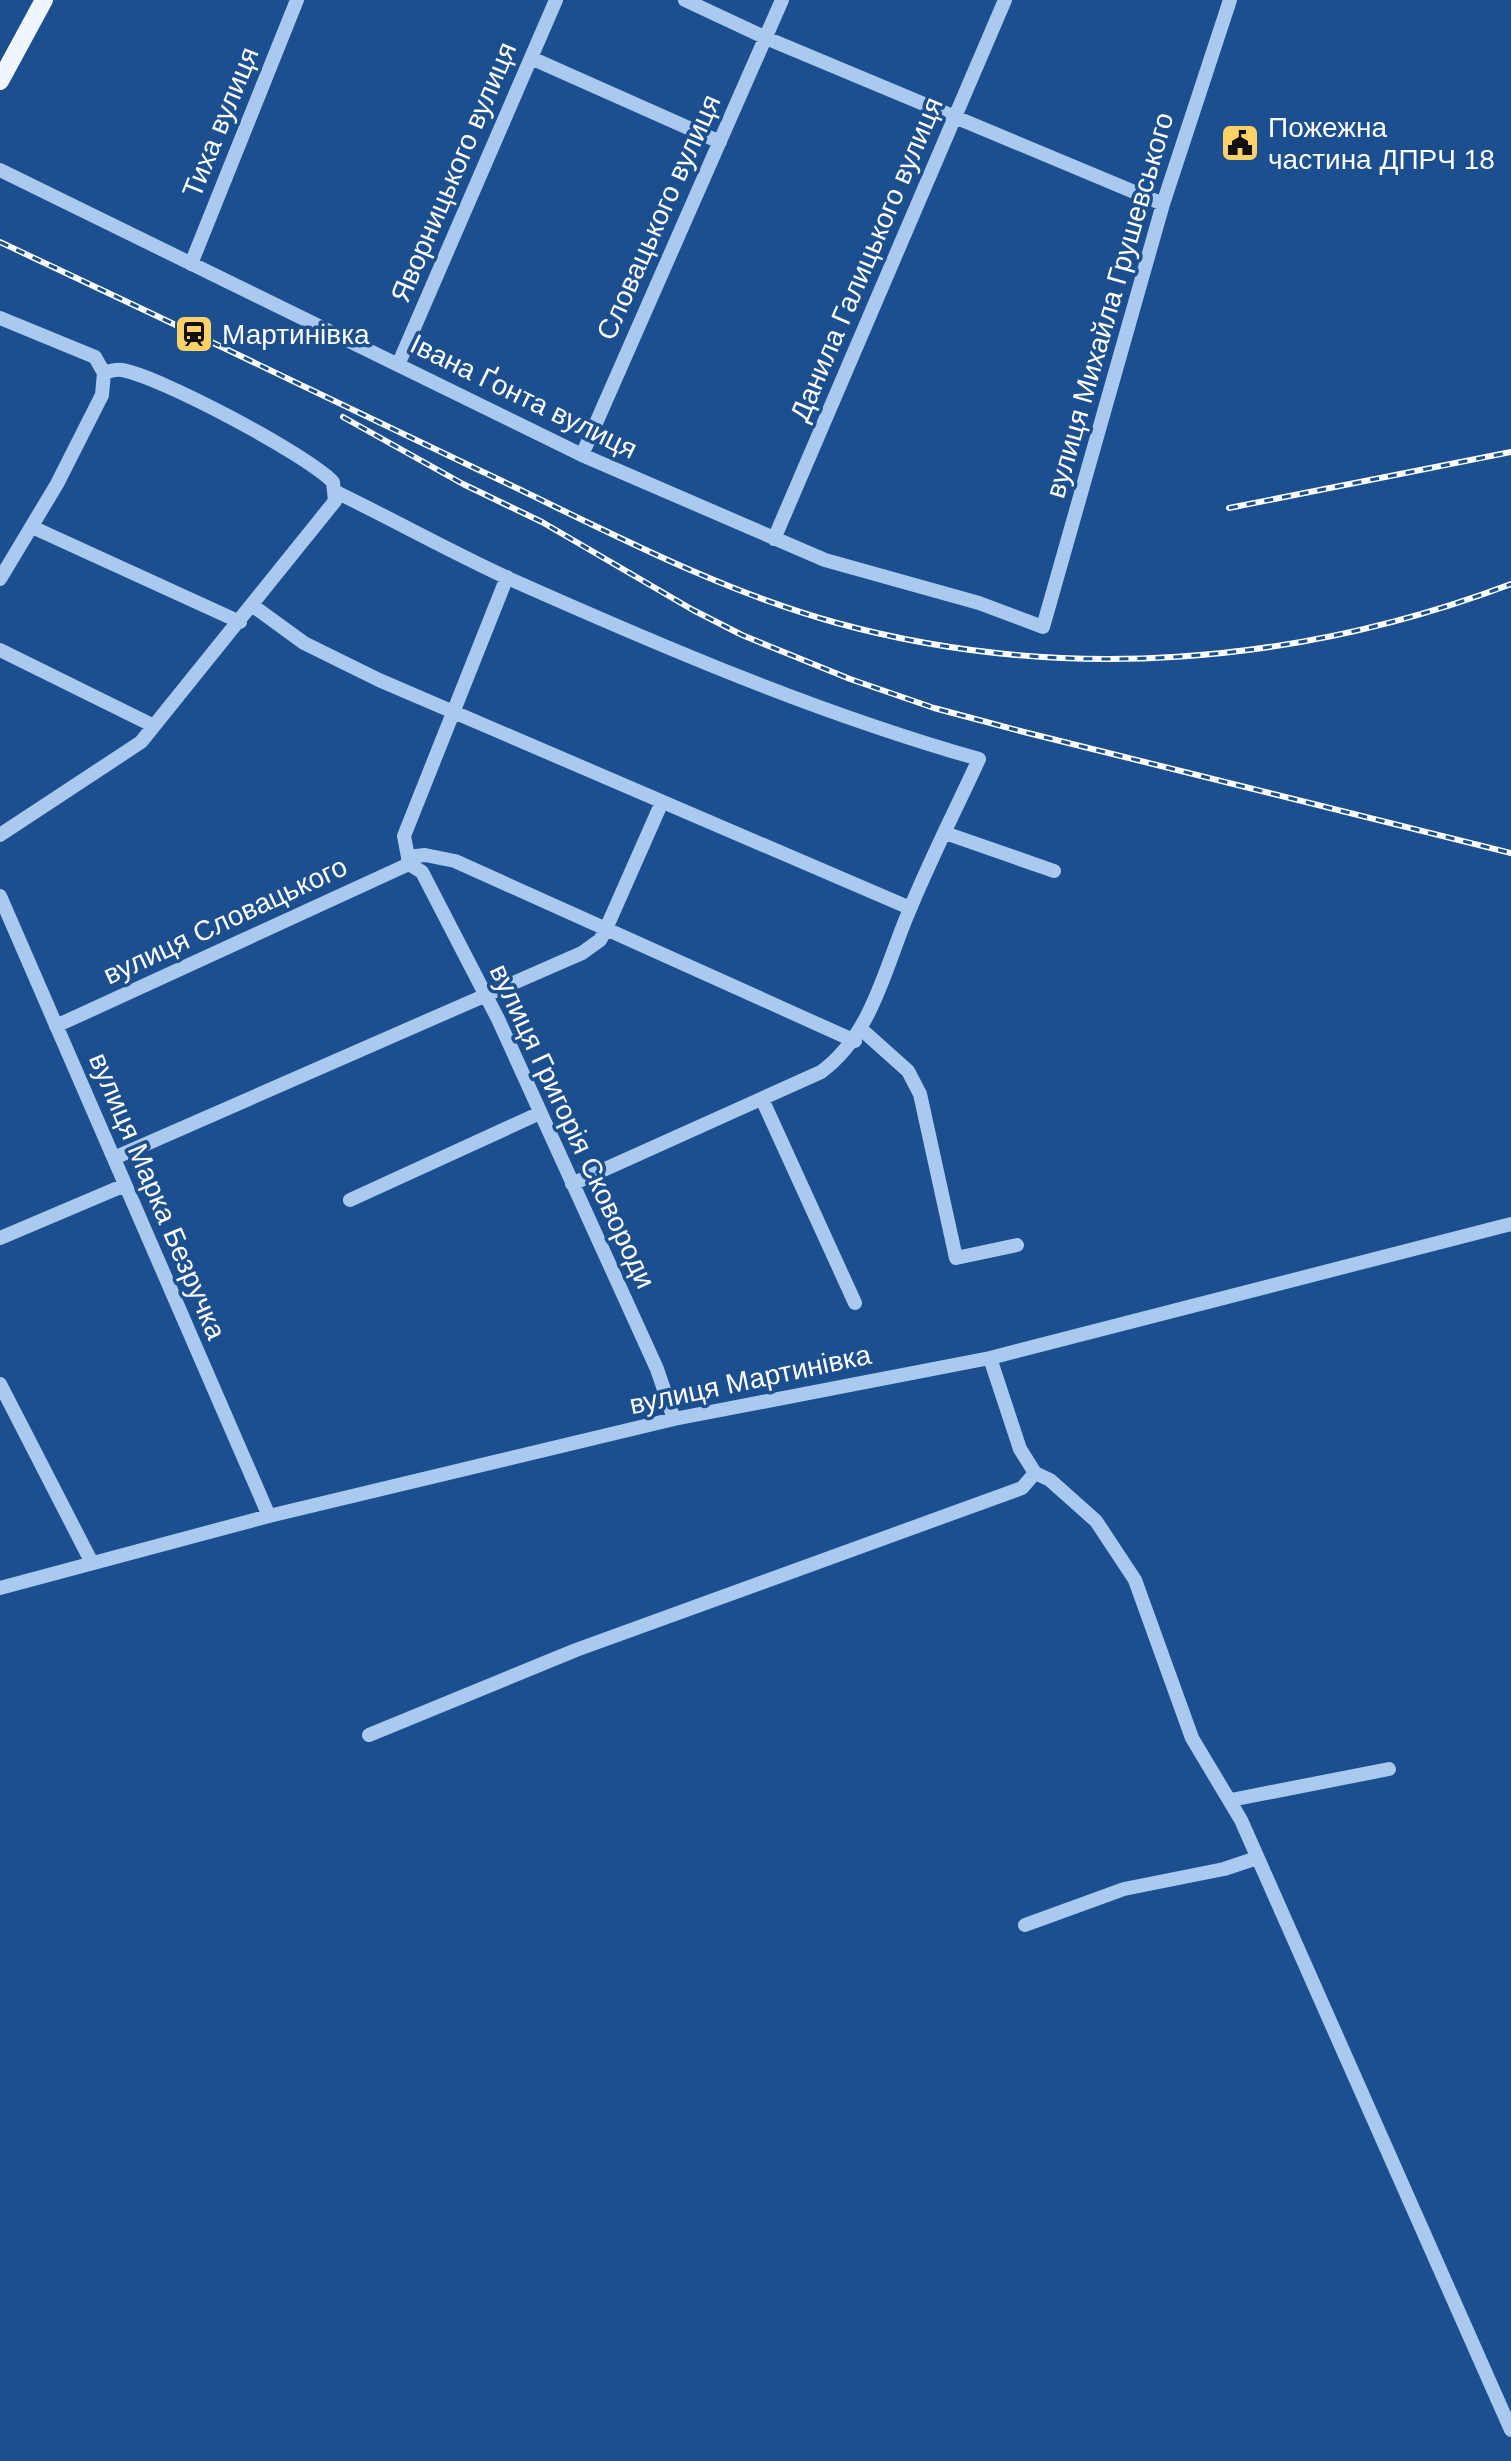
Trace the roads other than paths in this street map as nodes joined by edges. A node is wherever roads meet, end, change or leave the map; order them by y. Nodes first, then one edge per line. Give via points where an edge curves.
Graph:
1 (44, 0) edge
2 (297, 0) edge
3 (556, 0) edge
4 (685, 0) edge
5 (782, 0) edge
6 (1005, 0) edge
7 (1230, 0) edge
8 (766, 38) junction
9 (531, 58) junction
10 (0, 81) edge
11 (955, 118) junction
12 (720, 142) junction
13 (0, 170) edge
14 (1163, 204) junction
15 (191, 264) junction
16 (0, 318) edge
17 (398, 365) junction
18 (104, 373) junction
19 (582, 455) junction
20 (336, 492) junction
21 (32, 527) junction
22 (774, 539) junction
23 (507, 577) junction
24 (0, 579) edge
25 (253, 606) junction
26 (240, 622) junction
27 (1043, 627) joint
28 (0, 650) edge
29 (452, 713) junction
30 (154, 726) junction
31 (662, 802) junction
32 (945, 833) junction
33 (0, 835) edge
34 (408, 860) junction
35 (1054, 871) dead end
36 (0, 896) edge
37 (910, 908) junction
38 (605, 931) junction
39 (485, 994) junction
40 (56, 1026) junction
41 (858, 1035) junction
42 (762, 1099) junction
43 (540, 1113) junction
44 (114, 1158) junction
45 (572, 1184) junction
46 (125, 1185) junction
47 (350, 1200) dead end
48 (1511, 1224) edge
49 (0, 1238) edge
50 (1017, 1245) dead end
51 (855, 1303) dead end
52 (990, 1358) junction
53 (0, 1384) edge
54 (674, 1419) junction
55 (1035, 1473) junction
56 (269, 1516) junction
57 (92, 1563) junction
58 (0, 1588) edge
59 (369, 1735) dead end
60 (1389, 1769) dead end
61 (1231, 1800) junction
62 (1257, 1858) junction
63 (1025, 1925) dead end
64 (1511, 2430) edge

1 - 10 main road
2 - 15 street, Тиха вулиця
3 - 9 street, Яворницького вулиця
4 - 8 street
5 - 8 street, Словацького вулиця
6 - 11 street, Данила Галицького вулиця
7 - 14 street, вулиця Михайла Грушевського
8 - 11 street
8 - 12 street, Словацького вулиця
9 - 12 street
9 - 17 street, Яворницького вулиця
11 - 14 street
11 - 22 street, Данила Галицького вулиця
12 - 19 street, Словацького вулиця
13 - 15 street, Івана Ґонта вулиця
14 - 27 street, вулиця Михайла Грушевського
15 - 17 street, Івана Ґонта вулиця
16 - 18 street via 95,357
17 - 19 street, Івана Ґонта вулиця
18 - 20 street via 123,370 150,380 270,438 319,467
18 - 21 street via 102,395
19 - 22 street, Івана Ґонта вулиця
20 - 23 street
20 - 25 street via 330,510
21 - 24 street
21 - 26 street
22 - 27 street, Івана Ґонта вулиця via 825,560 979,603
23 - 29 street
23 - 32 street via 743,680 979,759
25 - 26 street
25 - 29 street via 304,643
26 - 30 street
28 - 30 street
29 - 31 street
29 - 34 street via 404,836
30 - 33 street via 141,742
31 - 37 street
31 - 38 street
32 - 35 street
32 - 37 street
34 - 38 street via 425,855 455,861
34 - 39 street, вулиця Григорія Сковороди via 422,872
34 - 40 street, вулиця Словацького
36 - 40 street, вулиця Марка Безручка
37 - 41 street
38 - 39 street via 582,953
38 - 41 street
39 - 43 street, вулиця Григорія Сковороди
39 - 44 street
40 - 44 street, вулиця Марка Безручка
41 - 42 street via 843,1057 821,1072
41 - 50 street via 908,1071 920,1094 956,1258
42 - 45 street
42 - 51 street
43 - 45 street, вулиця Григорія Сковороди
43 - 47 street
44 - 46 street, вулиця Марка Безручка
45 - 54 street, вулиця Григорія Сковороди via 657,1369
46 - 49 street
46 - 56 street, вулиця Марка Безручка
48 - 52 street, вулиця Мартинівка
52 - 54 street, вулиця Мартинівка
52 - 55 street via 1020,1449
53 - 57 street
54 - 56 street, вулиця Мартинівка
55 - 59 street via 1022,1488 620,1633
55 - 61 street via 1096,1521 1135,1580 1187,1726
56 - 57 street, вулиця Мартинівка
57 - 58 street, вулиця Мартинівка
60 - 61 street
61 - 62 street
62 - 63 street via 1124,1889
62 - 64 street

